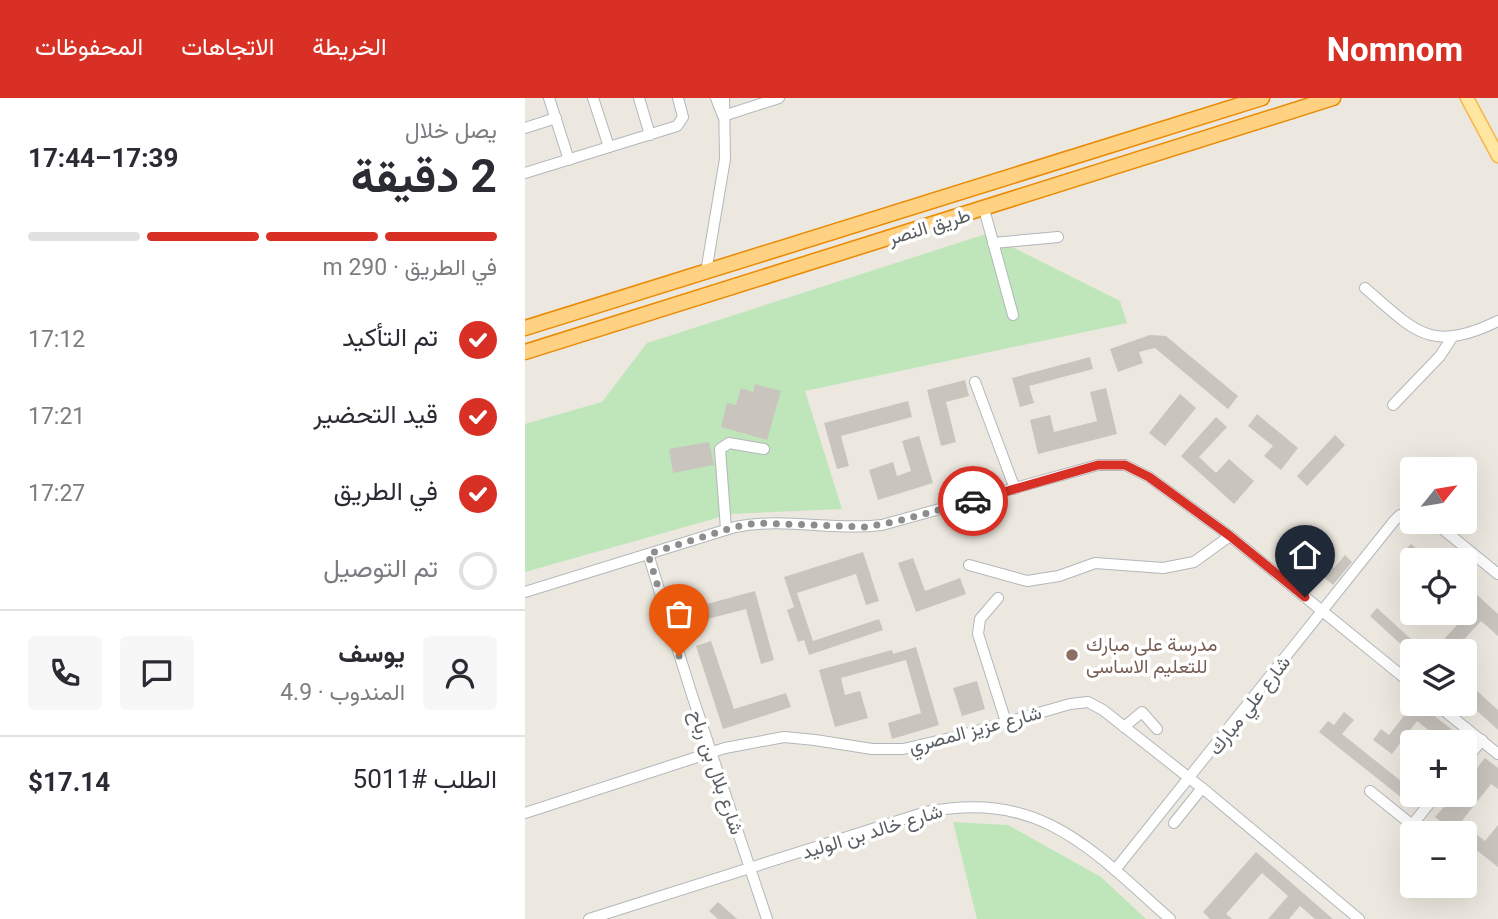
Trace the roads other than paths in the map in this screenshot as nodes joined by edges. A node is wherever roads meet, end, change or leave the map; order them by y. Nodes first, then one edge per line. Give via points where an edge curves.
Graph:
1 (549, 98) edge
2 (593, 98) edge
3 (639, 98) edge
4 (678, 98) edge
5 (716, 98) edge
6 (724, 98) edge
7 (779, 98) edge
8 (1262, 98) edge
9 (1333, 98) edge
10 (1467, 98) edge
11 (723, 116) junction
12 (556, 118) junction
13 (525, 128) edge
14 (1493, 132) edge
15 (650, 135) junction
16 (609, 148) junction
17 (1498, 156) edge
18 (569, 160) junction
19 (525, 173) edge
20 (963, 193) junction
21 (984, 209) junction
22 (968, 214) junction
23 (1058, 237) dead end
24 (993, 243) junction
25 (706, 272) junction
26 (1365, 288) dead end
27 (1013, 315) dead end
28 (1498, 321) edge
29 (525, 328) edge
30 (1453, 335) junction
31 (525, 352) edge
32 (975, 382) dead end
33 (1393, 405) dead end
34 (764, 449) dead end
35 (1015, 489) junction
36 (1400, 515) edge
37 (726, 529) junction
38 (1449, 534) edge
39 (1230, 536) junction
40 (648, 554) junction
41 (969, 565) dead end
42 (1498, 574) edge
43 (525, 592) edge
44 (998, 598) dead end
45 (1324, 611) junction
46 (1400, 674) edge
47 (1451, 716) edge
48 (1006, 722) junction
49 (1124, 727) junction
50 (1157, 729) dead end
51 (1482, 740) junction
52 (1477, 746) edge
53 (711, 753) junction
54 (1498, 754) edge
55 (1190, 779) junction
56 (1202, 788) junction
57 (1370, 791) dead end
58 (1427, 807) edge
59 (525, 813) edge
60 (1407, 821) edge
61 (1415, 821) edge
62 (1174, 823) dead end
63 (750, 869) junction
64 (1115, 870) junction
65 (589, 919) edge
66 (767, 919) edge
67 (1170, 919) edge
68 (1359, 919) edge

1 - 12 street
2 - 16 street
3 - 15 street
4 - 15 street via 683,117 677,126
5 - 11 street
6 - 11 street
7 - 11 street
8 - 20 highway, طريق النصر
9 - 21 highway, طريق النصر
10 - 14 main road
11 - 25 street via 723,182
12 - 13 street
12 - 18 street
14 - 17 main road
15 - 16 street
16 - 18 street
18 - 19 street
20 - 22 highway
20 - 25 highway, طريق النصر
21 - 22 highway, طريق النصر
21 - 24 street
22 - 31 highway, طريق النصر
23 - 24 street
24 - 27 street
25 - 29 highway, طريق النصر
26 - 30 street via 1415,330 1428,336
28 - 30 street
30 - 33 street via 1440,356
32 - 35 street
34 - 37 street via 729,443 720,449
35 - 37 street via 883,525 757,523
35 - 39 street via 1098,465 1125,465 1149,477
36 - 45 street, شارع علي مبارك
37 - 40 street
38 - 42 street
39 - 41 street via 1194,562 1163,568 1095,563 1027,581
39 - 45 street
40 - 43 street
40 - 53 street, شارع بلال بن رباح
44 - 48 street via 980,619 978,634
45 - 46 street
45 - 55 street, شارع علي مبارك
47 - 51 street
48 - 49 street, شارع عزيز المصري via 1080,702 1095,705
48 - 53 street, شارع عزيز المصري via 895,750 784,737
49 - 50 street via 1142,712
49 - 55 street, شارع عزيز المصري
51 - 52 street
51 - 54 street
53 - 59 street, شارع عزيز المصري
53 - 63 street, شارع بلال بن رباح
55 - 56 street, شارع عزيز المصري
55 - 64 street, شارع علي مبارك
56 - 62 street
56 - 68 street, شارع عزيز المصري
57 - 60 street
58 - 61 street
63 - 64 street, شارع خالد بن الوليد via 926,812 974,806 1006,809 1050,823
63 - 65 street, شارع خالد بن الوليد
63 - 66 street, شارع بلال بن رباح
64 - 67 street, شارع خالد بن الوليد

